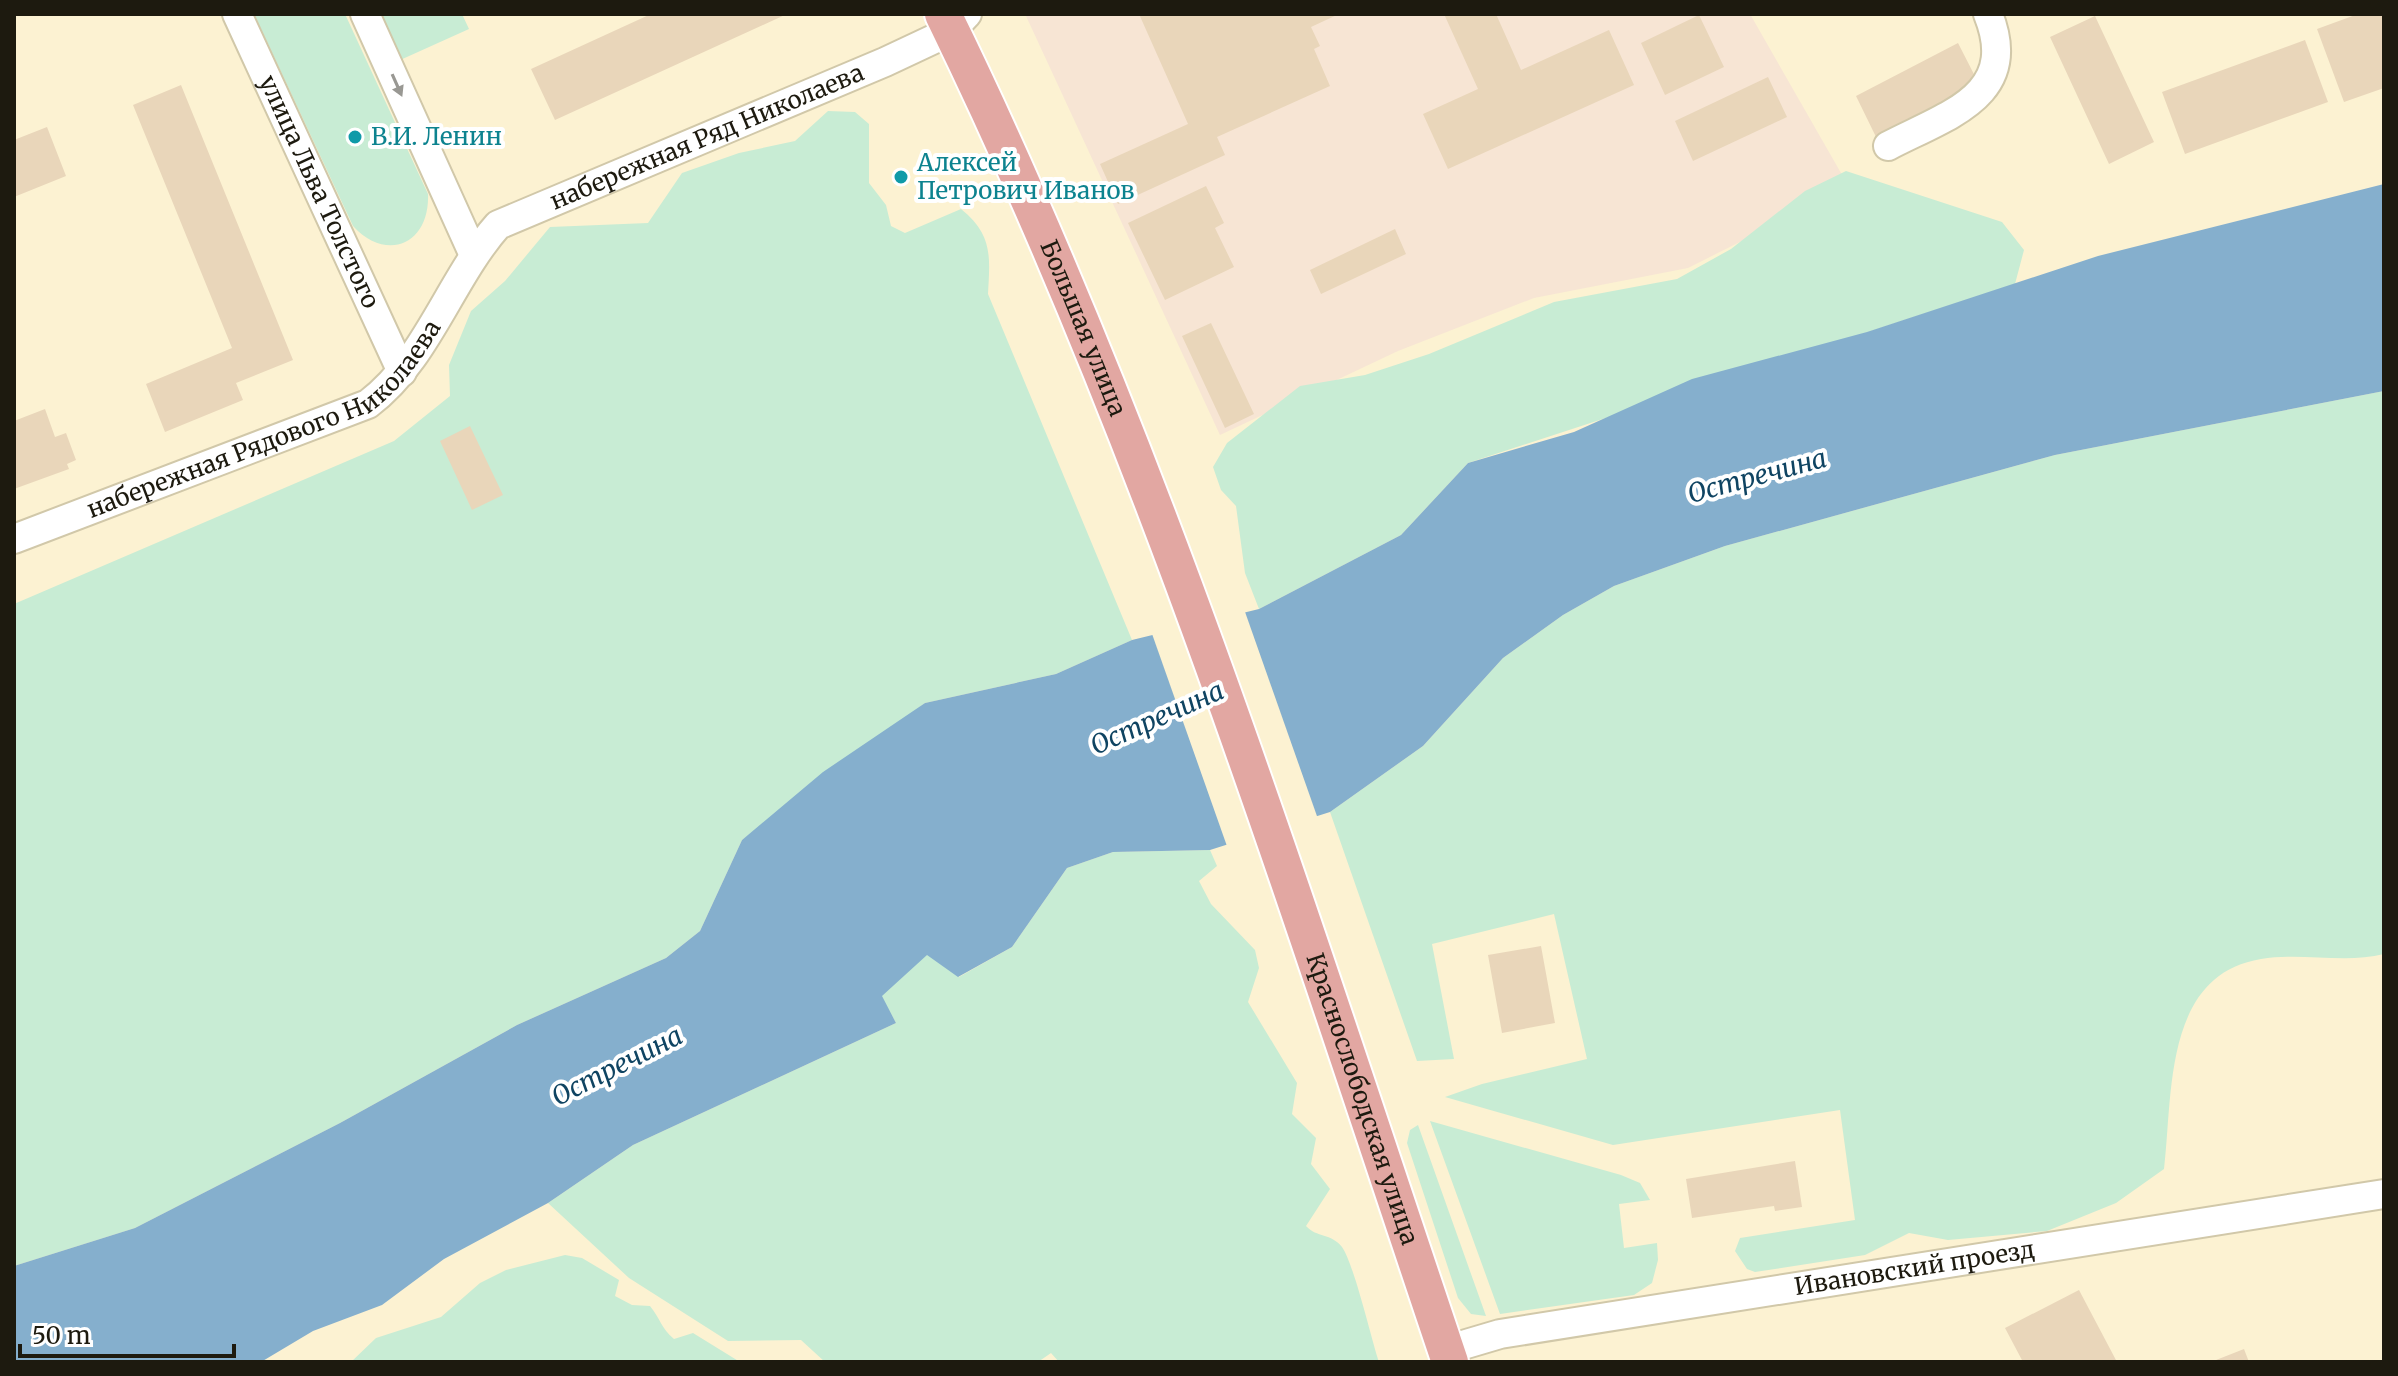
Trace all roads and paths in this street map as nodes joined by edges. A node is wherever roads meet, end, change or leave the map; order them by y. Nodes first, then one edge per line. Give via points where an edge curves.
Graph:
1 (237, 14) edge
2 (365, 14) edge
3 (1988, 14) edge
4 (953, 20) edge
5 (1888, 146) dead end
6 (473, 253) junction
7 (402, 372) junction
8 (14, 539) edge
9 (1273, 837) joint
10 (2384, 1194) edge
11 (1448, 1356) edge

1 - 7 street, улица Льва Толстого
2 -> 6 street
3 - 5 street via 1996,34 1996,70 1984,92
4 - 6 street, набережная Ряд Николаева via 498,225
4 - 9 main road, Большая улица via 1097,361
6 - 7 street, набережная Рядового Николаева
7 - 8 street, набережная Рядового Николаева via 368,404
9 - 11 main road, Краснослободская улица
10 - 11 street, Ивановский проезд via 1500,1334

